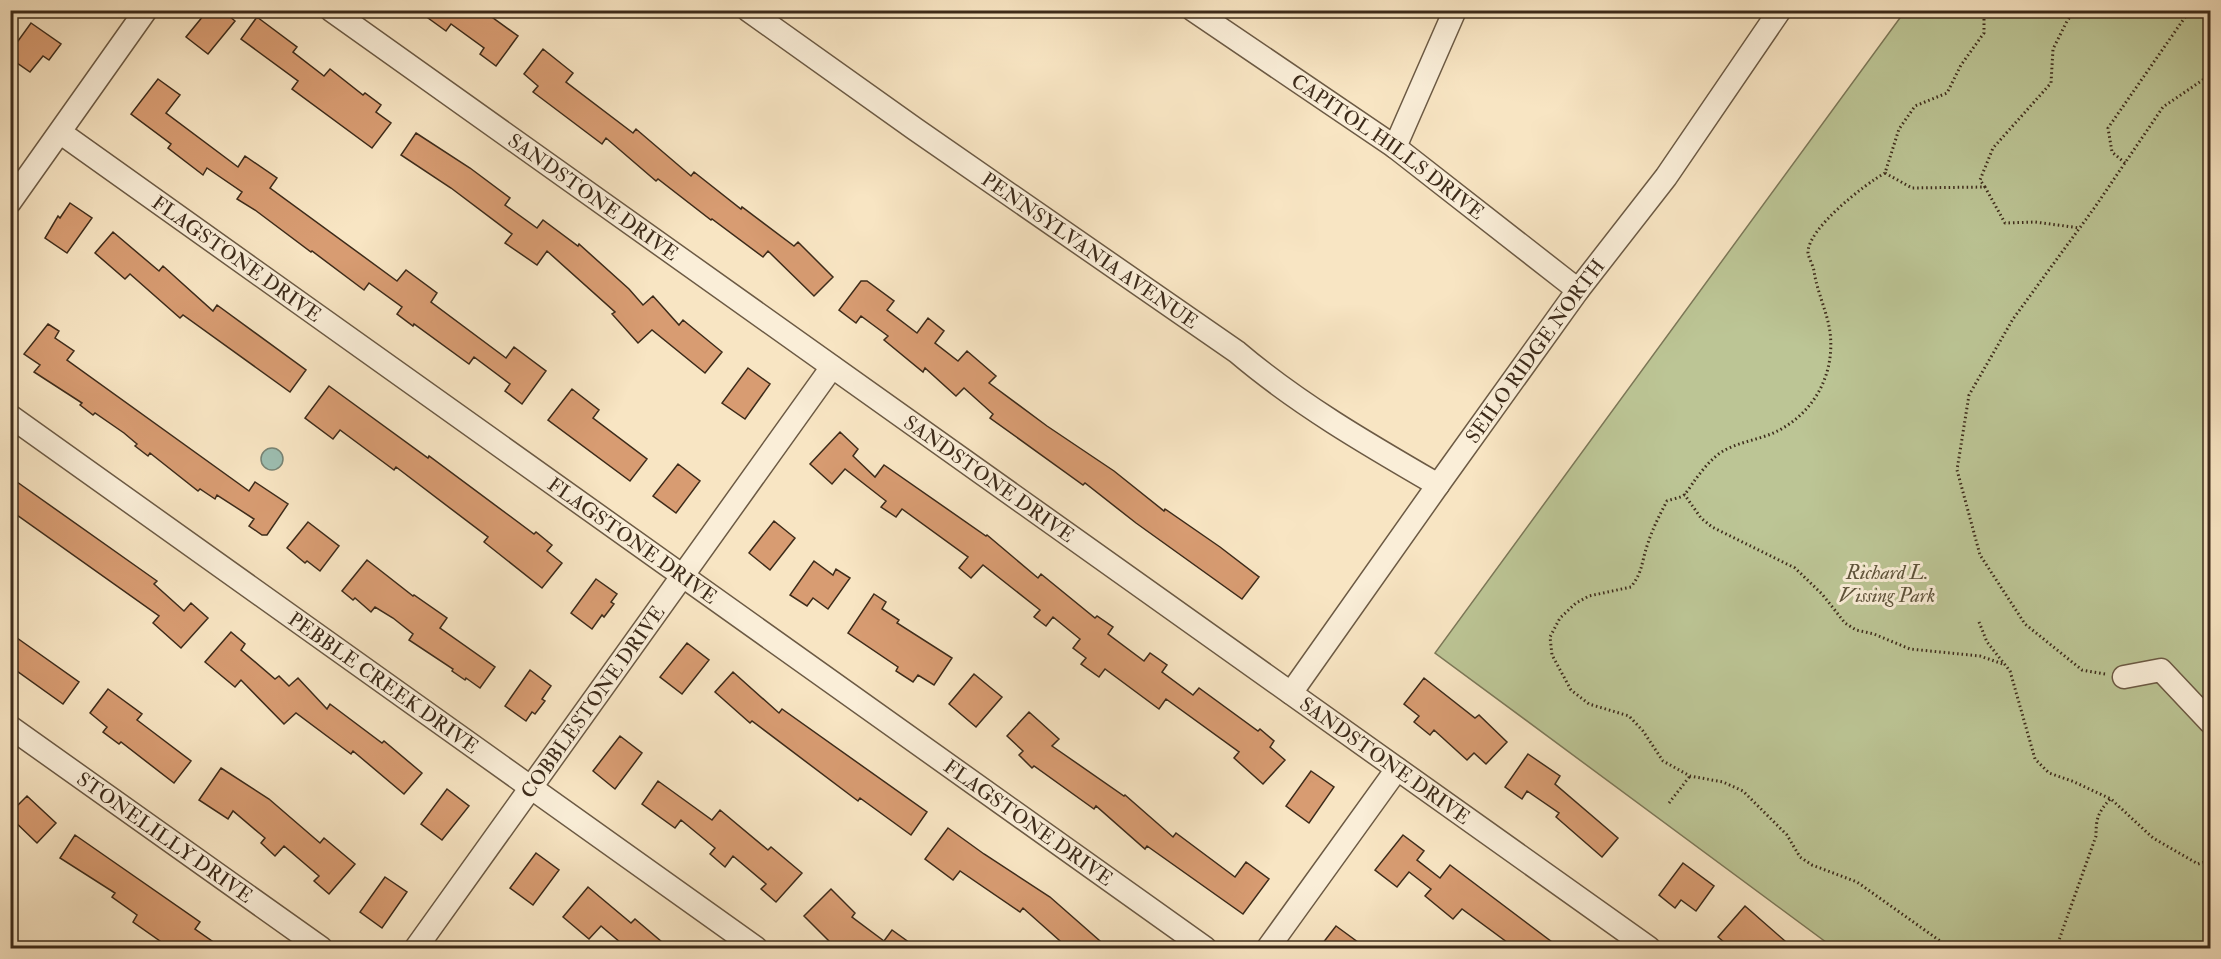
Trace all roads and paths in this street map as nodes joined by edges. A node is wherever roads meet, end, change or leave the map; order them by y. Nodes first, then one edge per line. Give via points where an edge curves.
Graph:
1 (146, 10) edge
2 (331, 10) edge
3 (747, 10) edge
4 (1193, 10) edge
5 (1455, 10) edge
6 (1780, 10) edge
7 (1984, 10) edge
8 (2075, 10) edge
9 (2190, 10) edge
10 (2211, 75) edge
11 (61, 133) junction
12 (1395, 147) junction
13 (2125, 163) junction
14 (1885, 173) junction
15 (1985, 187) junction
16 (10, 202) edge
17 (2080, 228) junction
18 (1578, 290) junction
19 (832, 367) junction
20 (10, 416) edge
21 (1438, 485) junction
22 (1684, 494) junction
23 (682, 576) junction
24 (1979, 622) dead end
25 (2003, 664) junction
26 (2124, 677) joint
27 (1291, 693) junction
28 (2211, 722) edge
29 (10, 727) edge
30 (1396, 769) junction
31 (1690, 776) junction
32 (532, 788) junction
33 (2111, 799) junction
34 (1669, 803) dead end
35 (2211, 860) edge
36 (321, 948) edge
37 (416, 948) edge
38 (756, 948) edge
39 (1205, 948) edge
40 (1268, 948) edge
41 (1649, 948) edge
42 (1950, 948) edge
43 (2059, 948) edge

1 - 11 street
2 - 19 street, SANDSTONE DRIVE
3 - 21 street, PENNSYLVANIA AVENUE via 1237,352 1264,375
4 - 12 street, CAPITOL HILLS DRIVE
5 - 12 street
6 - 18 street, SEILO RIDGE NORTH via 1666,177
7 - 14 path via 1983,33 1947,93 1915,106 1899,129
8 - 15 path via 2053,50 2051,83 1993,148 1980,180
9 - 13 path via 2108,128 2112,152
10 - 13 path via 2163,107
11 - 16 street
11 - 23 street, FLAGSTONE DRIVE
12 - 18 street, CAPITOL HILLS DRIVE
13 - 17 path
14 - 15 path via 1912,188
14 - 22 path via 1825,222 1808,253 1830,331 1831,358 1826,381 1784,428 1727,448 1714,457
15 - 17 path via 2005,223
17 - 26 path via 2013,319 1969,395 1957,470 1980,555 2025,624 2082,670
18 - 21 street, SEILO RIDGE NORTH
19 - 23 street, COBBLESTONE DRIVE
19 - 27 street, SANDSTONE DRIVE
20 - 32 street, PEBBLE CREEK DRIVE
21 - 27 street, SEILO RIDGE NORTH
22 - 25 path via 1712,527 1795,568 1856,630 1910,649 1970,655
22 - 31 path via 1667,501 1654,526 1641,574 1631,587 1589,596 1576,603 1560,618 1550,637 1552,655 1571,690 1589,704 1629,716 1663,761
23 - 32 street, COBBLESTONE DRIVE
23 - 39 street, FLAGSTONE DRIVE
24 - 25 path
25 - 33 path via 2010,671 2035,759 2049,773
26 - 28 street via 2161,669
27 - 30 street, SANDSTONE DRIVE
29 - 36 street, STONELILLY DRIVE
30 - 40 street
30 - 41 street, SANDSTONE DRIVE
31 - 34 path
31 - 42 path via 1724,782 1743,791 1787,835 1800,857 1857,882
32 - 37 street, COBBLESTONE DRIVE
32 - 38 street, PEBBLE CREEK DRIVE
33 - 35 path via 2153,838 2198,864
33 - 43 path via 2099,811 2096,836

